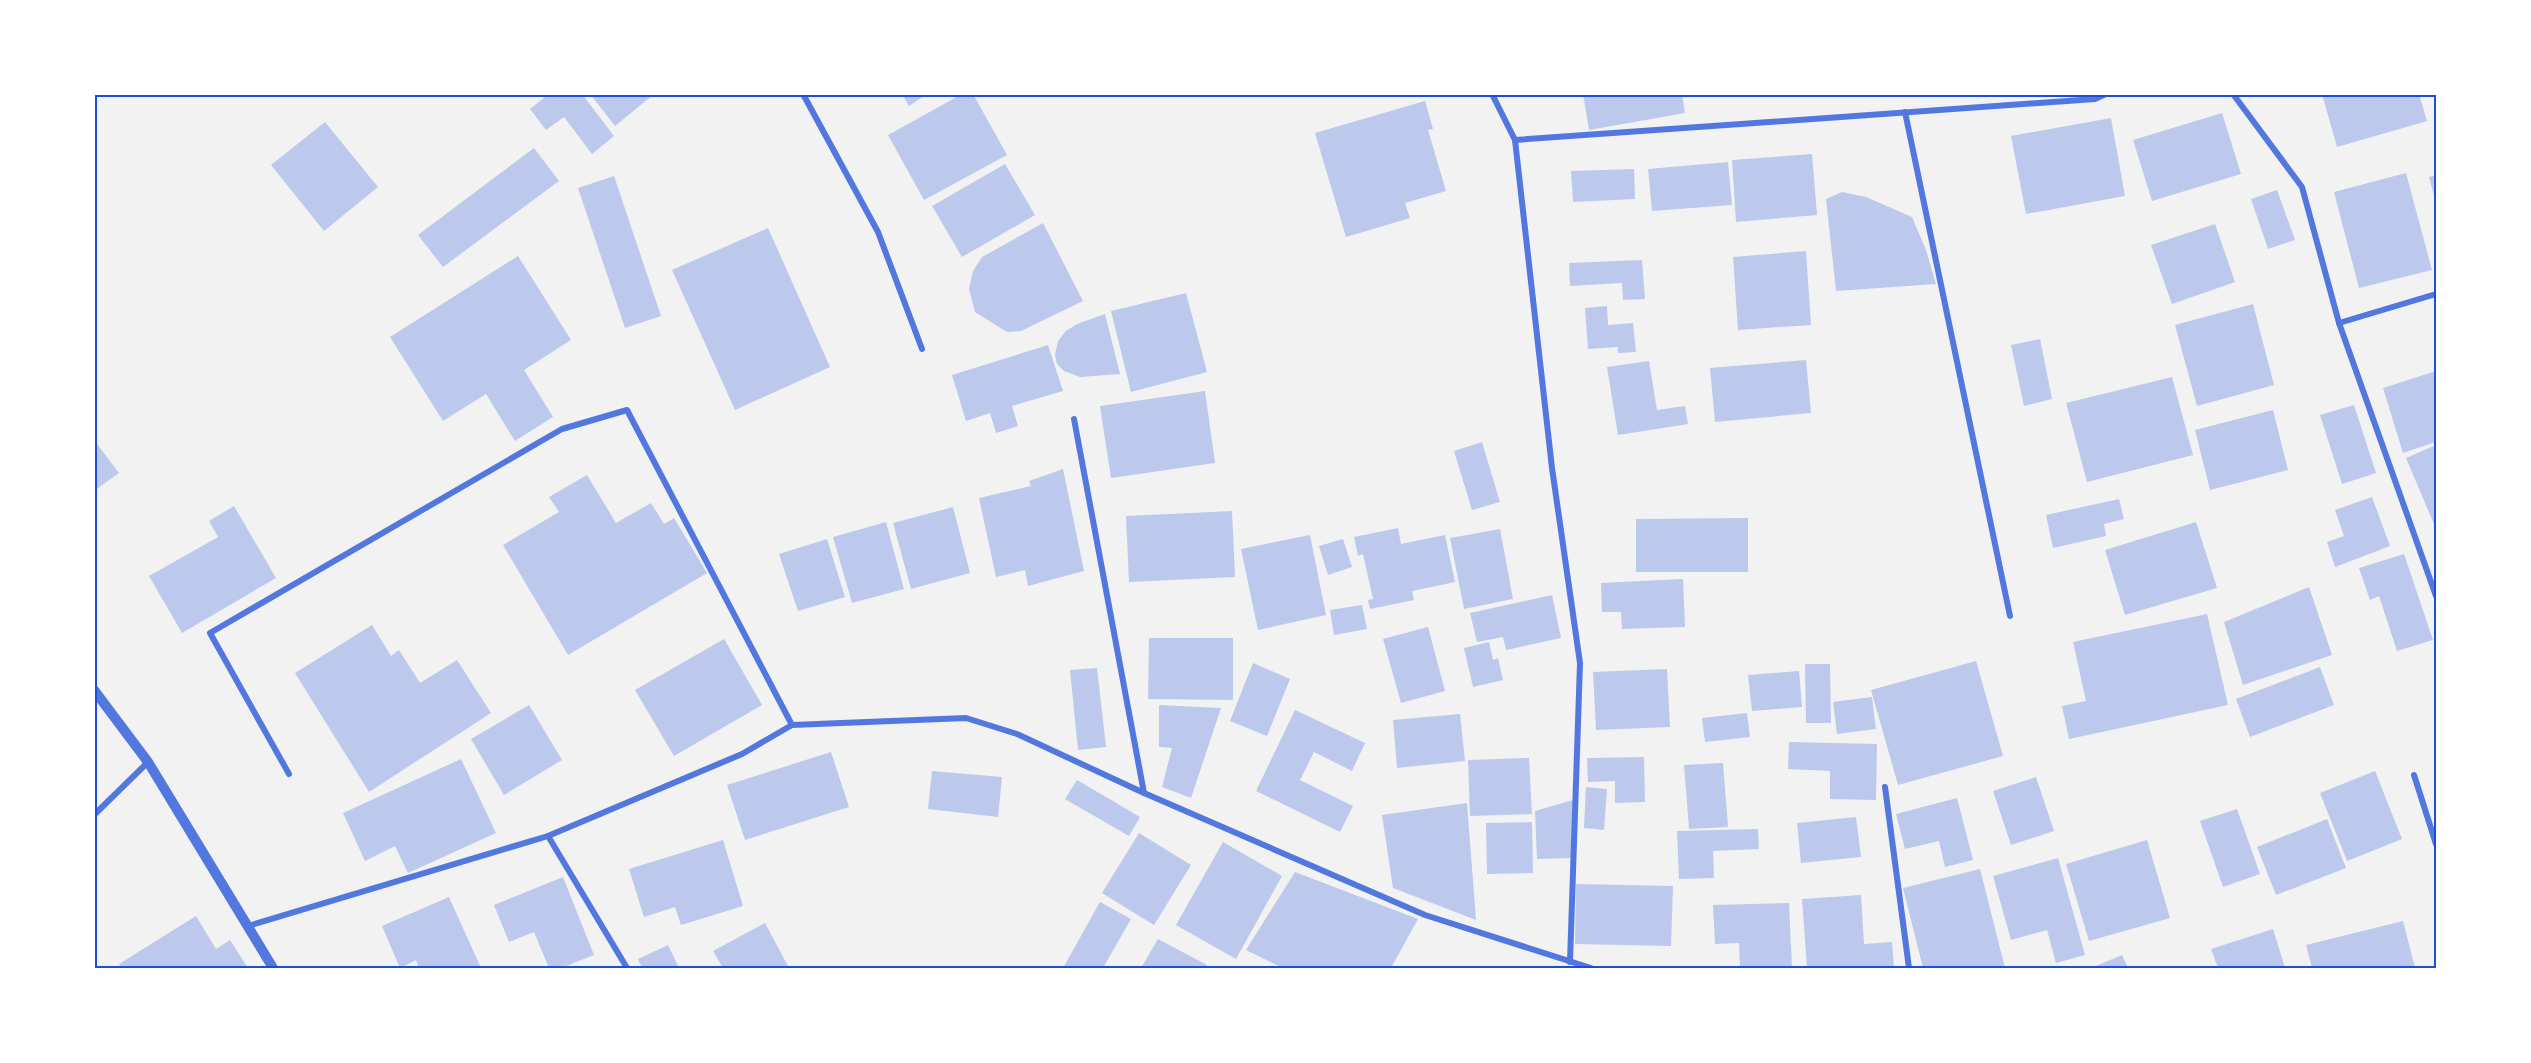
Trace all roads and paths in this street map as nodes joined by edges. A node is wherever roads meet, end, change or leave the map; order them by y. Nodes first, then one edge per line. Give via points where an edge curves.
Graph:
1 (802, 94) edge
2 (1492, 94) edge
3 (2106, 94) edge
4 (2233, 94) edge
5 (1905, 112) junction
6 (1515, 140) junction
7 (2436, 294) edge
8 (2339, 323) junction
9 (922, 349) dead end
10 (1074, 419) dead end
11 (2436, 596) edge
12 (2010, 616) dead end
13 (94, 690) edge
14 (792, 725) junction
15 (148, 762) junction
16 (289, 774) dead end
17 (2414, 775) dead end
18 (1885, 787) dead end
19 (1144, 793) junction
20 (94, 815) edge
21 (548, 836) junction
22 (2436, 844) edge
23 (248, 926) junction
24 (1570, 962) junction
25 (273, 969) edge
26 (627, 969) edge
27 (1591, 969) edge
28 (1909, 969) edge

1 - 9 street via 878,232
2 - 6 street
3 - 5 street via 2095,99
4 - 8 street via 2302,187
5 - 6 street
5 - 12 street
6 - 24 street via 1552,468 1580,663
7 - 8 street
8 - 11 street
10 - 19 street
13 - 15 street
14 - 16 street via 627,410 562,429 210,633
14 - 19 street via 966,718 1017,734
14 - 21 street via 742,754
15 - 20 street
15 - 23 street
17 - 22 street
18 - 28 street
19 - 24 street via 1425,915
21 - 23 street
21 - 26 street
23 - 25 street
24 - 27 street

